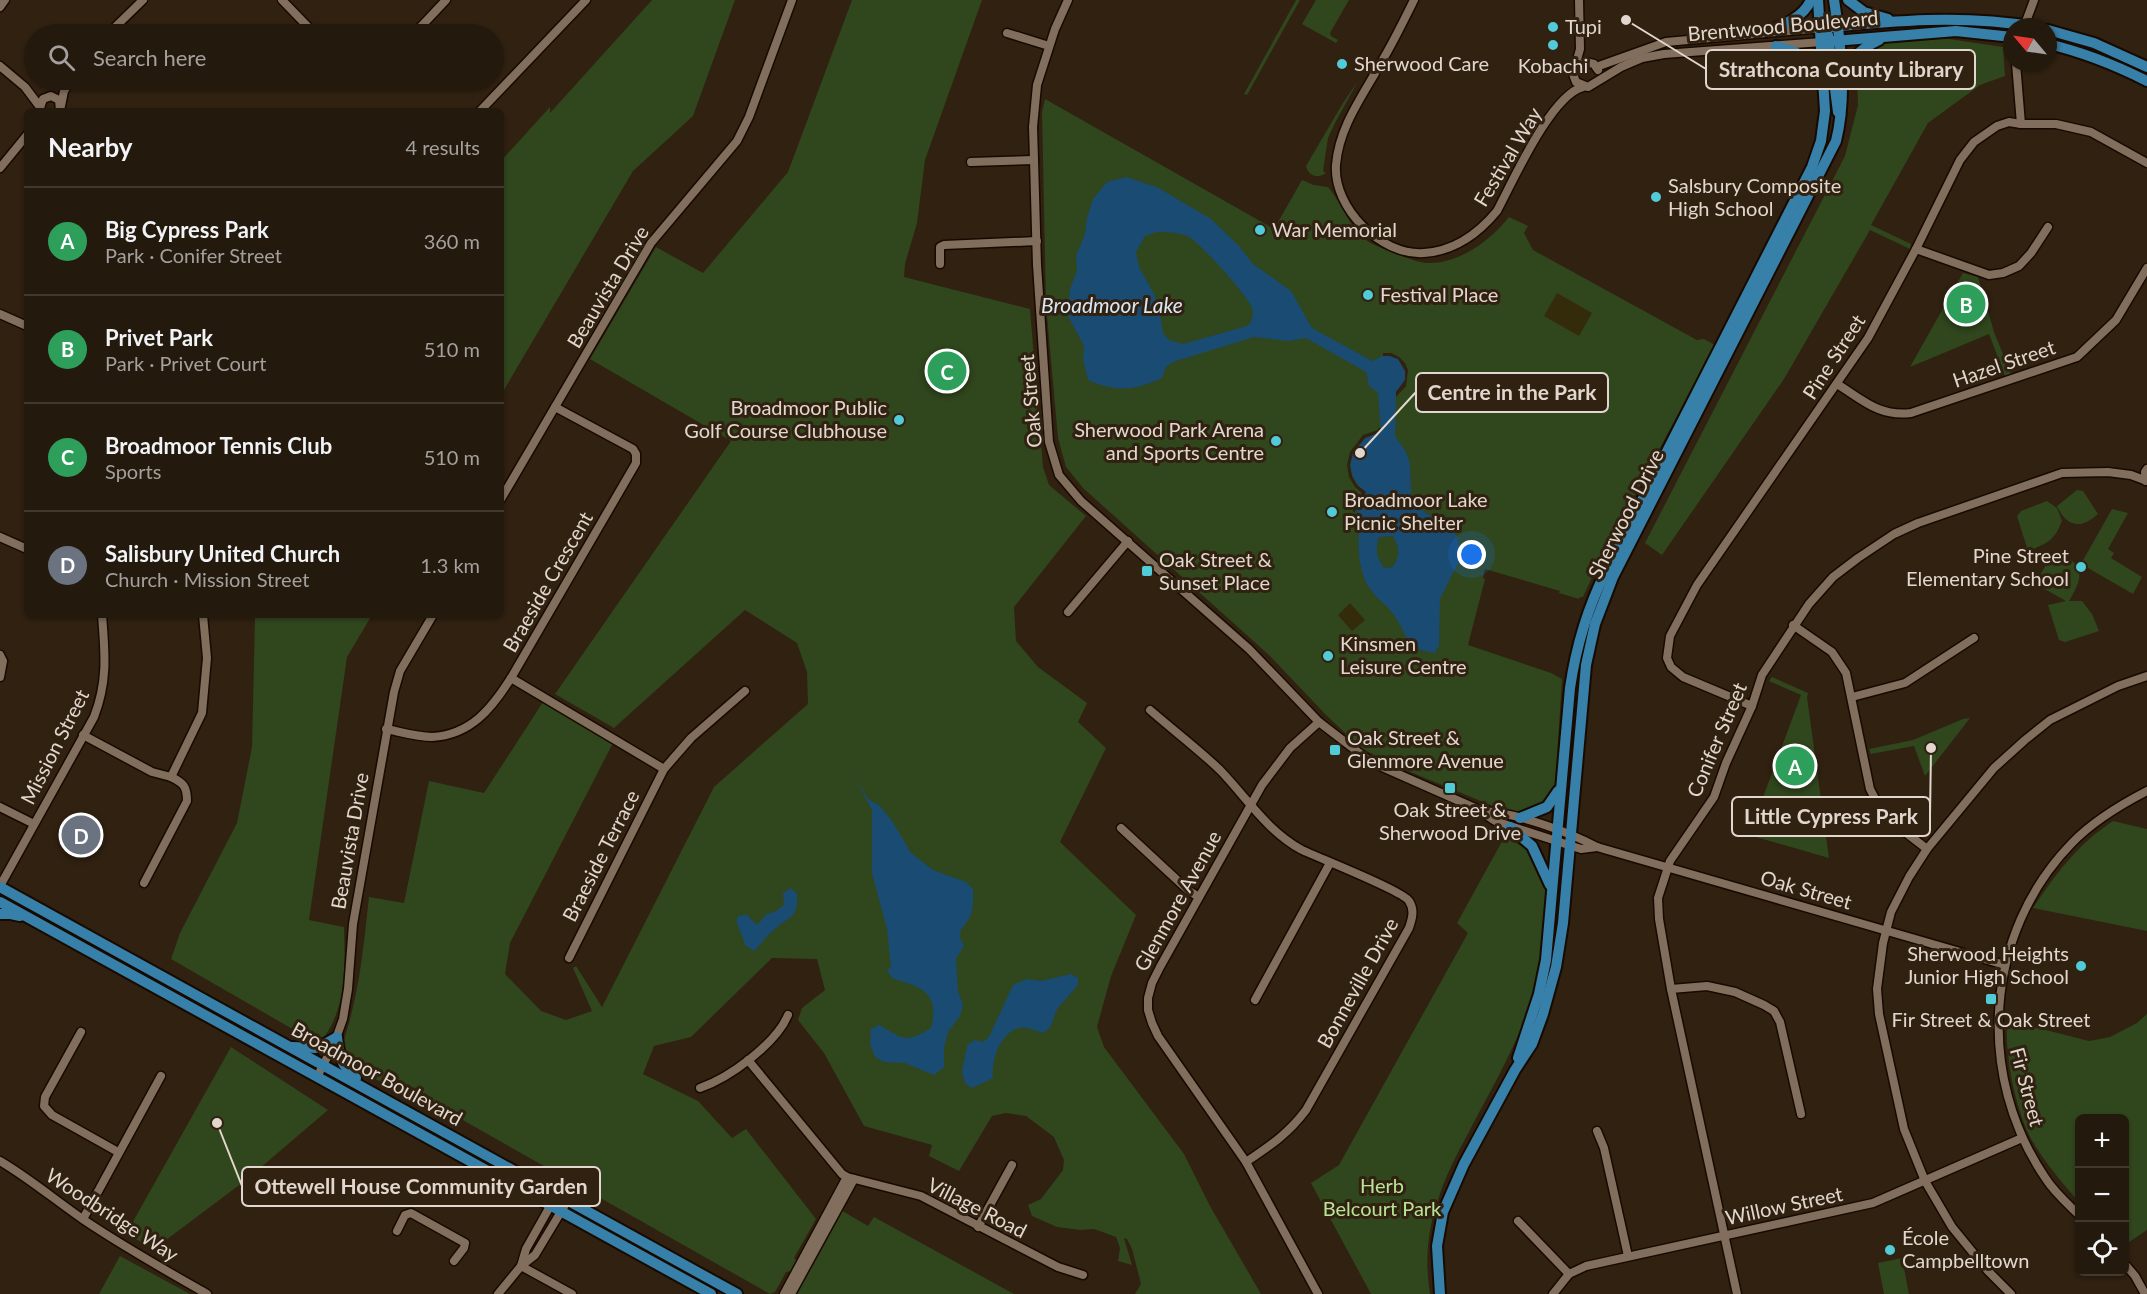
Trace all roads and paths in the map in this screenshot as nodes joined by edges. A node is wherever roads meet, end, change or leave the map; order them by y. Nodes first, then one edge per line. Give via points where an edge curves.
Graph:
1 (5, 0) edge
2 (143, 0) edge
3 (282, 0) edge
4 (446, 0) edge
5 (586, 0) edge
6 (792, 0) edge
7 (1068, 0) edge
8 (1579, 0) edge
9 (1811, 0) edge
10 (1818, 0) edge
11 (1834, 0) edge
12 (1848, 0) edge
13 (2034, 0) edge
14 (1412, 1) edge
15 (0, 7) edge
16 (2030, 18) edge
17 (1906, 21) junction
18 (2003, 23) edge
19 (118, 24) edge
20 (305, 24) edge
21 (423, 24) edge
22 (1838, 27) junction
23 (1821, 28) junction
24 (1766, 32) junction
25 (1007, 33) dead end
26 (2057, 33) edge
27 (1887, 36) junction
28 (2003, 36) edge
29 (1830, 42) junction
30 (1049, 46) junction
31 (1776, 46) junction
32 (2057, 46) edge
33 (1580, 49) junction
34 (1593, 65) junction
35 (0, 66) edge
36 (1576, 67) junction
37 (2147, 67) edge
38 (2017, 72) edge
39 (1598, 79) junction
40 (2147, 81) edge
41 (1825, 84) junction
42 (24, 86) edge
43 (504, 86) edge
44 (1583, 87) junction
45 (27, 90) edge
46 (33, 90) edge
47 (58, 90) edge
48 (65, 90) edge
49 (500, 90) edge
50 (1842, 90) junction
51 (50, 96) junction
52 (39, 108) edge
53 (40, 108) edge
54 (60, 108) edge
55 (60, 108) edge
56 (483, 108) edge
57 (2021, 124) junction
58 (1840, 126) junction
59 (24, 139) edge
60 (1034, 160) junction
61 (971, 162) dead end
62 (2147, 164) edge
63 (0, 168) edge
64 (2048, 227) dead end
65 (1036, 242) junction
66 (1916, 249) junction
67 (940, 264) dead end
68 (2147, 268) edge
69 (0, 314) edge
70 (24, 325) edge
71 (1837, 384) junction
72 (555, 407) junction
73 (2147, 469) edge
74 (2147, 481) edge
75 (504, 494) edge
76 (0, 537) edge
77 (1128, 541) junction
78 (24, 548) edge
79 (1068, 612) dead end
80 (102, 618) edge
81 (203, 618) edge
82 (431, 618) edge
83 (1793, 625) junction
84 (1974, 638) dead end
85 (0, 655) edge
86 (2147, 676) edge
87 (0, 677) edge
88 (511, 678) junction
89 (745, 691) dead end
90 (1852, 697) junction
91 (1752, 706) junction
92 (1150, 710) dead end
93 (1319, 722) junction
94 (386, 729) junction
95 (83, 735) junction
96 (664, 769) junction
97 (171, 777) junction
98 (1562, 782) junction
99 (2147, 791) edge
100 (1250, 805) junction
101 (0, 807) edge
102 (1482, 811) junction
103 (1520, 818) junction
104 (34, 824) junction
105 (1510, 827) junction
106 (1121, 828) dead end
107 (1557, 835) junction
108 (1570, 840) junction
109 (1927, 849) junction
110 (1330, 863) junction
111 (1668, 868) junction
112 (144, 883) dead end
113 (0, 886) edge
114 (1552, 891) junction
115 (1199, 897) junction
116 (0, 902) edge
117 (0, 914) edge
118 (35, 921) junction
119 (1887, 930) junction
120 (569, 958) dead end
121 (2005, 965) junction
122 (1671, 989) junction
123 (1255, 1000) dead end
124 (788, 1015) dead end
125 (81, 1032) dead end
126 (337, 1037) junction
127 (288, 1046) junction
128 (748, 1060) junction
129 (324, 1065) junction
130 (1515, 1070) junction
131 (161, 1076) dead end
132 (317, 1077) junction
133 (700, 1088) dead end
134 (370, 1090) junction
135 (1801, 1114) dead end
136 (1597, 1131) dead end
137 (2022, 1138) junction
138 (118, 1152) junction
139 (0, 1161) edge
140 (1246, 1162) junction
141 (1012, 1165) dead end
142 (850, 1178) junction
143 (1925, 1180) junction
144 (557, 1194) junction
145 (568, 1200) junction
146 (551, 1206) junction
147 (562, 1212) junction
148 (2075, 1212) edge
149 (83, 1219) junction
150 (1518, 1221) dead end
151 (978, 1227) junction
152 (397, 1231) dead end
153 (1725, 1236) junction
154 (1628, 1256) junction
155 (454, 1261) dead end
156 (521, 1266) junction
157 (2129, 1269) edge
158 (1569, 1274) junction
159 (1083, 1275) dead end
160 (207, 1294) edge
161 (498, 1294) edge
162 (572, 1294) edge
163 (711, 1294) edge
164 (737, 1294) edge
165 (784, 1294) edge
166 (791, 1294) edge
167 (1318, 1294) edge
168 (1440, 1294) edge
169 (1553, 1294) edge
170 (1737, 1294) edge
171 (2011, 1294) edge
172 (2145, 1294) edge

1 - 15 street
2 - 19 street
3 - 20 street
4 - 21 street
5 - 43 street
6 - 72 street, Beauvista Drive via 752,111 737,141 655,236
7 - 30 street, Oak Street
8 - 33 street
9 - 24 main road via 1799,16
10 - 23 main road, Sherwood Drive
11 - 22 main road, Sherwood Drive
12 - 17 main road via 1872,16
13 - 16 street
14 - 44 street, Festival Way via 1345,126 1336,169 1340,194 1359,223 1400,250 1443,250 1480,230 1497,211 1548,118 1575,89
17 - 18 main road, Brentwood Boulevard
17 - 22 main road, Brentwood Boulevard
22 - 23 main road, Brentwood Boulevard
22 - 29 main road, Sherwood Drive
23 - 24 street, Brentwood Boulevard
23 - 29 main road, Sherwood Drive
24 - 34 street, Brentwood Boulevard via 1666,42
25 - 30 street
26 - 37 main road via 2094,43
27 - 28 main road, Brentwood Boulevard via 1956,32
27 - 29 main road, Brentwood Boulevard
27 - 50 main road via 1855,56
29 - 31 street, Brentwood Boulevard
29 - 41 main road, Sherwood Drive
29 - 50 main road, Sherwood Drive
29 - 58 main road
30 - 60 street, Oak Street via 1036,96
31 - 39 street, Brentwood Boulevard via 1658,55
31 - 41 main road via 1809,59
32 - 40 main road via 2089,55
33 - 34 street
33 - 36 street
34 - 36 street via 1582,62
34 - 39 street
35 - 42 street
36 - 44 street via 1574,78
38 - 57 street
39 - 44 street via 1592,86
41 - 98 main road, Sherwood Drive via 1824,122 1812,167 1591,600 1574,663
45 - 52 street
46 - 51 street
47 - 51 street
48 - 54 street
49 - 56 street
50 - 58 main road, Sherwood Drive
51 - 53 street via 43,99
51 - 55 street via 57,98
57 - 62 street, Pine Street via 2080,129
57 - 66 street, Pine Street via 1997,126 1974,142 1960,160
58 - 108 main road, Sherwood Drive via 1824,166 1601,605 1583,684
59 - 63 street
60 - 61 street
60 - 65 street, Oak Street
64 - 66 street via 2019,266 2003,273 1989,275
65 - 67 street via 944,245 940,247
65 - 77 street, Oak Street via 1048,442 1056,468 1081,501
66 - 71 street, Pine Street via 1868,338
68 - 71 street, Hazel Street via 2116,320 2076,357 1911,413 1892,414 1874,408
69 - 70 street
71 - 91 street, Pine Street via 1697,585 1670,636 1667,658 1676,672
72 - 75 street, Beauvista Drive
72 - 88 street, Braeside Crescent via 633,449 636,463
73 - 74 street
74 - 83 street, Conifer Street via 2108,472 2062,473 1918,523 1874,546 1833,577
76 - 78 street
77 - 79 street
77 - 93 street, Oak Street via 1249,649
80 - 95 street, Mission Street via 104,683 94,717
81 - 97 street via 207,658 202,713
82 - 94 street, Beauvista Drive via 400,671
83 - 90 street via 1832,652 1846,673
83 - 91 street, Conifer Street via 1762,675
84 - 90 street via 1905,683
85 - 87 street
86 - 109 street via 2050,720 1994,768
88 - 94 street, Braeside Crescent via 484,715 453,734 431,737
88 - 96 street
89 - 96 street, Braeside Terrace via 691,738
90 - 109 street via 1870,789 1881,810
91 - 111 street, Conifer Street via 1714,797
92 - 100 street, Bonneville Drive via 1219,769
93 - 100 street, Glenmore Avenue via 1277,763
93 - 102 street, Oak Street via 1371,762
94 - 126 street, Beauvista Drive via 352,924 348,989
95 - 97 street via 160,776
95 - 104 street, Mission Street
96 - 120 street, Braeside Terrace
97 - 112 street via 187,789 187,801
98 - 103 main road via 1546,807
98 - 107 main road, Sherwood Drive
99 - 121 street, Fir Street via 2090,827 2057,860 2032,897
100 - 110 street, Bonneville Drive via 1290,843
100 - 115 street, Glenmore Avenue
101 - 104 street
102 - 103 street, Oak Street
102 - 105 street, Oak Street
103 - 107 street, Oak Street
104 - 113 street, Mission Street
105 - 107 street, Oak Street
105 - 114 main road via 1532,846
106 - 115 street
107 - 108 street, Oak Street
107 - 114 main road, Sherwood Drive
108 - 111 street, Oak Street via 1581,849 1597,847
108 - 130 main road, Sherwood Drive via 1556,967 1532,1044
109 - 119 street via 1891,912
110 - 123 street
110 - 140 street, Bonneville Drive via 1406,897 1413,915 1306,1110 1280,1140
111 - 119 street, Oak Street
111 - 122 street, Conifer Street via 1658,898
113 - 127 main road, Broadmoor Boulevard
114 - 130 main road, Sherwood Drive via 1539,994
115 - 140 street, Glenmore Avenue via 1152,983 1148,1011 1158,1036
116 - 118 main road, Broadmoor Boulevard
117 - 118 main road
118 - 132 main road, Broadmoor Boulevard
119 - 121 street, Oak Street
119 - 143 street via 1877,989 1879,1014 1904,1129
121 - 137 street, Fir Street via 1997,1041 2005,1086
122 - 135 street via 1707,986 1735,992 1774,1011 1780,1022
122 - 153 street, Conifer Street
124 - 128 street via 778,1033
125 - 138 street via 45,1097 44,1106 52,1115
126 - 127 main road via 318,1048
126 - 129 street, Beauvista Drive
126 - 134 main road via 342,1064
127 - 129 main road, Broadmoor Boulevard
128 - 133 street via 720,1080
128 - 142 street
129 - 132 street, Beauvista Drive
129 - 134 main road, Broadmoor Boulevard
130 - 168 main road, Sherwood Drive via 1443,1212 1437,1246
131 - 138 street
132 - 146 main road, Broadmoor Boulevard
134 - 144 main road, Broadmoor Boulevard
136 - 154 street
137 - 143 street, Willow Street
137 - 148 street, Fir Street via 2047,1181
138 - 149 street
139 - 149 street, Woodbridge Way
140 - 167 street, Glenmore Avenue
141 - 151 street
142 - 151 street, Village Road via 921,1196
142 - 165 street
142 - 166 street
143 - 153 street, Willow Street via 1873,1203
143 - 171 street via 1952,1227
144 - 145 main road, Broadmoor Boulevard
144 - 146 street
145 - 147 street
145 - 164 main road, Broadmoor Boulevard
146 - 147 main road, Broadmoor Boulevard
146 - 156 street via 526,1249
147 - 156 street via 535,1255
147 - 163 main road, Broadmoor Boulevard
149 - 160 street, Woodbridge Way
150 - 158 street
151 - 159 street, Village Road via 1058,1267
152 - 155 street via 405,1215 411,1213 465,1243
153 - 154 street, Willow Street
153 - 170 street, Conifer Street
154 - 158 street, Willow Street
156 - 161 street
156 - 162 street
157 - 172 street
158 - 169 street

